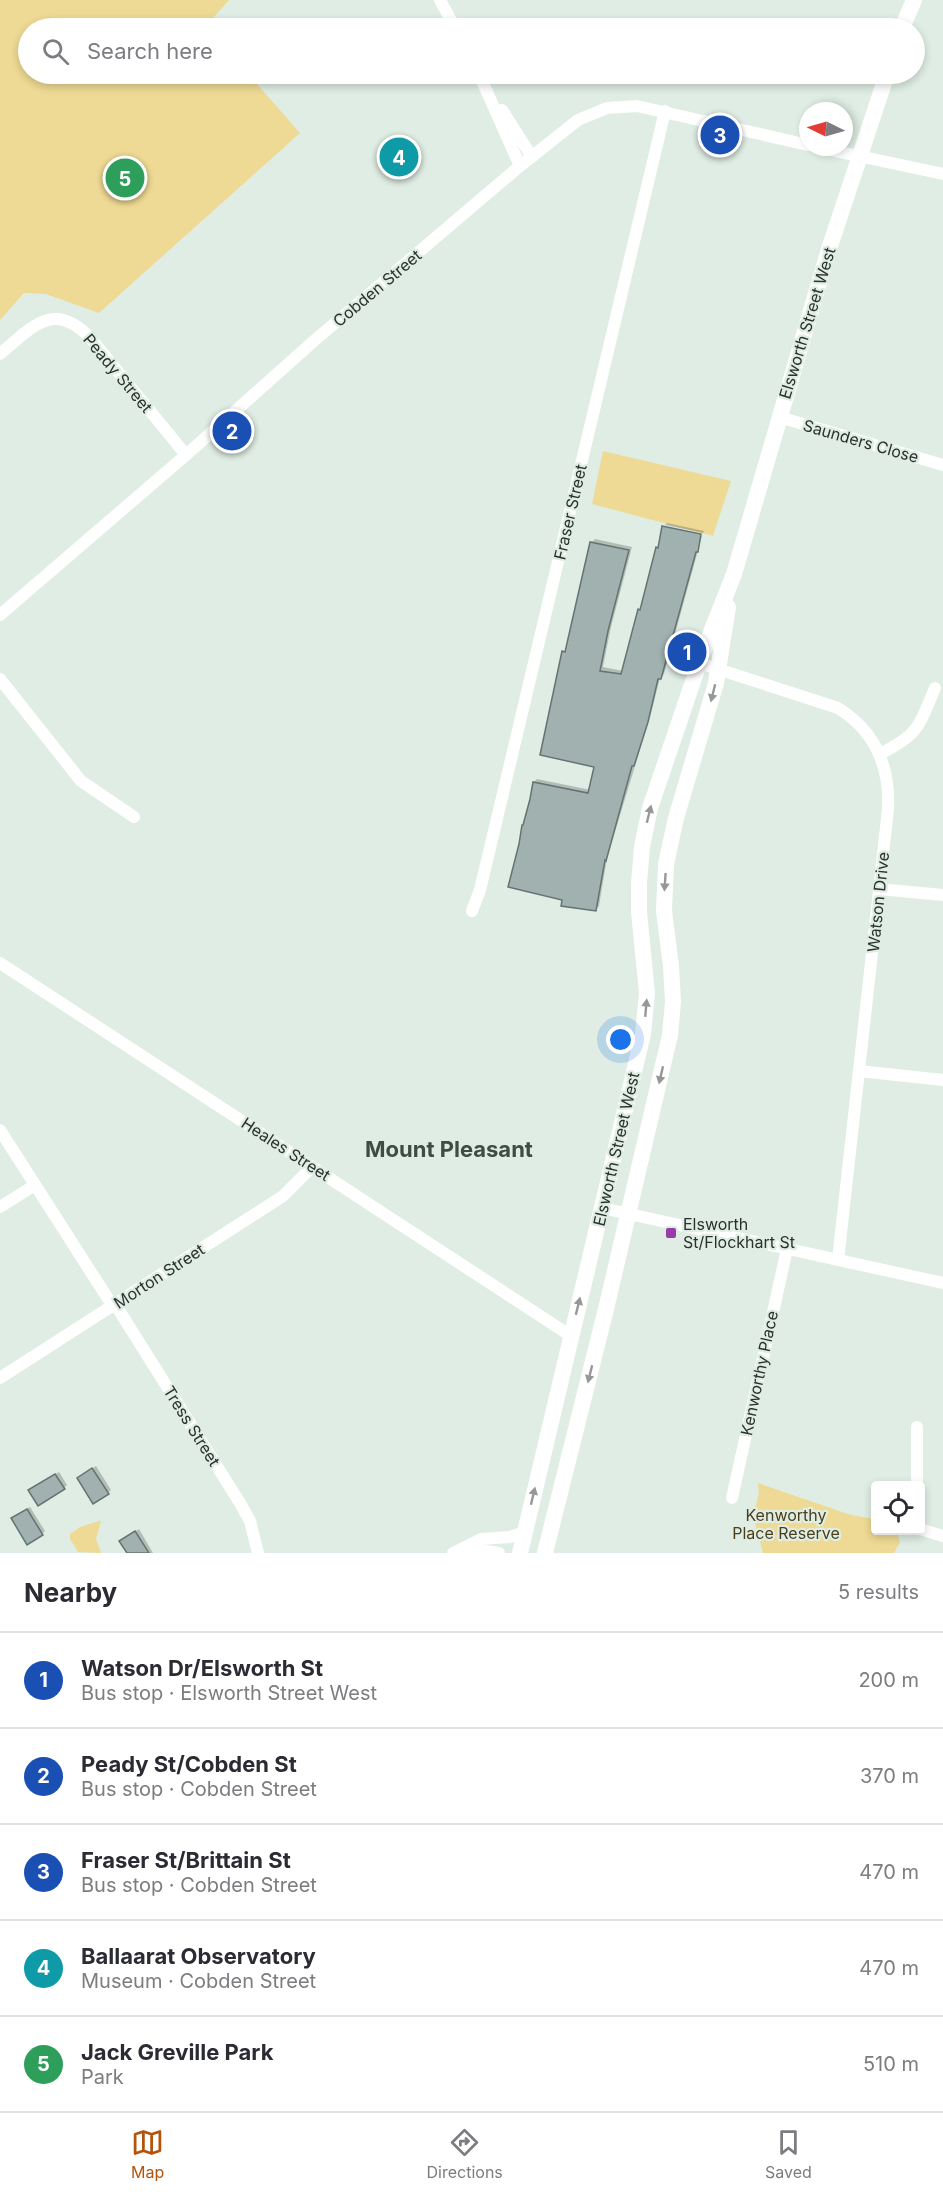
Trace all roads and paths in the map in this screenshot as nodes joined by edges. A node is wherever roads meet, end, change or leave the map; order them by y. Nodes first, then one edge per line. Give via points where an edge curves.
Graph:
1 (440, 0) edge
2 (914, 0) edge
3 (450, 18) edge
4 (906, 18) edge
5 (483, 84) edge
6 (485, 84) edge
7 (883, 84) edge
8 (665, 111) junction
9 (799, 143) edge
10 (853, 155) edge
11 (532, 157) junction
12 (860, 157) junction
13 (520, 166) junction
14 (943, 174) edge
15 (0, 354) edge
16 (779, 417) junction
17 (186, 456) junction
18 (943, 465) edge
19 (734, 574) junction
20 (0, 615) edge
21 (699, 663) junction
22 (718, 670) junction
23 (0, 679) edge
24 (934, 688) dead end
25 (880, 754) junction
26 (134, 817) dead end
27 (879, 889) junction
28 (943, 895) edge
29 (472, 911) dead end
30 (0, 963) edge
31 (859, 1071) junction
32 (943, 1080) edge
33 (0, 1130) edge
34 (312, 1167) junction
35 (35, 1185) junction
36 (0, 1207) edge
37 (602, 1208) junction
38 (628, 1215) junction
39 (787, 1249) junction
40 (838, 1260) junction
41 (943, 1283) edge
42 (114, 1304) junction
43 (571, 1336) junction
44 (0, 1378) edge
45 (917, 1427) dead end
46 (916, 1481) edge
47 (732, 1498) dead end
48 (925, 1530) edge
49 (525, 1532) junction
50 (943, 1536) edge
51 (455, 1552) edge
52 (258, 1553) edge
53 (499, 1553) edge
54 (520, 1553) edge
55 (545, 1553) edge

1 - 3 street
2 - 4 street
5 - 13 street
6 - 11 street
7 - 12 street, Elsworth Street West
8 - 9 street, Cobden Street
8 - 11 street, Cobden Street via 627,105 599,110 578,120
8 - 29 street, Fraser Street
10 - 12 street
11 - 13 street, Cobden Street
12 - 14 street
12 - 16 street, Elsworth Street West
13 - 17 street, Cobden Street via 279,371
15 - 17 street, Peady Street via 36,324 50,318 72,322
16 - 18 street, Saunders Close
16 - 19 street, Elsworth Street West
17 - 20 street, Cobden Street
19 - 21 street, Elsworth Street West
19 - 22 street, Elsworth Street West
21 - 22 street, Watson Drive
37 -> 21 street, Elsworth Street West via 645,1023 647,980 639,898 642,847 654,793
22 - 25 street, Watson Drive via 838,708 867,732
22 -> 38 street, Elsworth Street West via 668,851 664,911 672,1017
23 - 26 street via 81,781
24 - 25 street via 914,732
25 - 27 street, Watson Drive via 886,771 888,801
27 - 28 street
27 - 31 street, Watson Drive
30 - 34 street, Heales Street
31 - 32 street
31 - 40 street, Watson Drive
33 - 35 street, Tress Street
34 - 42 street, Morton Street via 283,1196
34 - 43 street, Heales Street
35 - 36 street
35 - 42 street, Tress Street
37 - 38 street
43 -> 37 street, Elsworth Street West
38 - 39 street
38 -> 55 street, Elsworth Street West
39 - 40 street
39 - 47 street, Kenworthy Place
40 - 41 street
42 - 44 street, Morton Street
42 - 52 street, Tress Street via 240,1503 250,1521
49 -> 43 street, Elsworth Street West
45 - 46 street
48 - 50 street
49 - 51 street via 481,1539
49 - 54 street, Elsworth Street West
51 - 53 street via 471,1548

